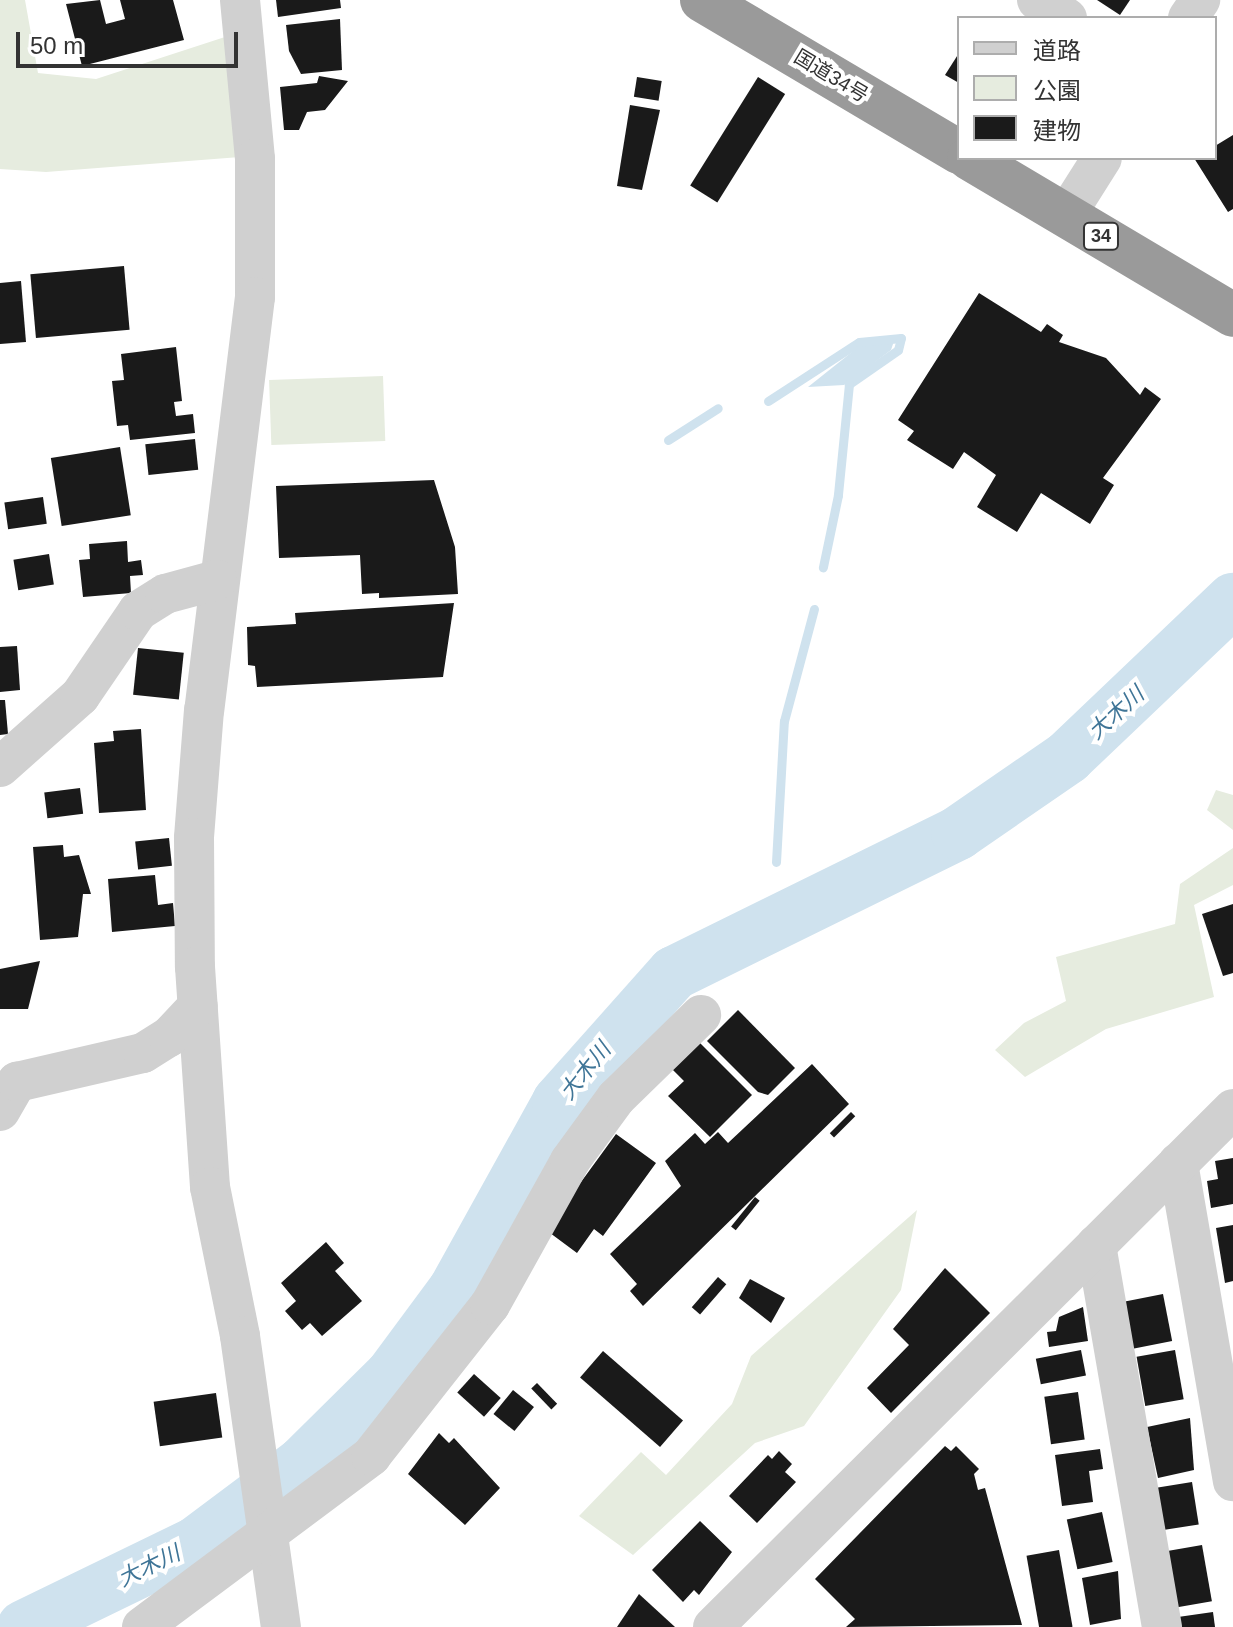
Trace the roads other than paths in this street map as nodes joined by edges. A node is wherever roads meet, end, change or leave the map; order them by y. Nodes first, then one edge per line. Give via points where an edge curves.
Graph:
1 (240, 0) edge
2 (702, 0) edge
3 (1037, 0) edge
4 (1064, 16) edge
5 (957, 151) edge
6 (972, 160) edge
7 (1101, 160) edge
8 (1066, 215) junction
9 (1233, 315) edge
10 (217, 580) junction
11 (0, 767) edge
12 (198, 1006) junction
13 (701, 1015) dead end
14 (1, 1105) edge
15 (1233, 1109) edge
16 (1178, 1163) junction
17 (1096, 1245) junction
18 (1233, 1481) edge
19 (267, 1529) junction
20 (142, 1627) edge
21 (281, 1627) edge
22 (713, 1627) edge
23 (1162, 1627) edge

1 - 10 street via 256,172 255,297
2 - 5 highway, 国道34号
3 - 4 street
6 - 8 highway, 34
7 - 8 street
8 - 9 highway, 34
10 - 11 street via 165,594 138,611 80,696
10 - 12 street via 194,838
12 - 14 street via 169,1037 143,1053 31,1075 17,1082
12 - 19 street via 210,1187
13 - 19 street via 616,1098 570,1161 510,1275 407,1415 371,1456
15 - 16 street
16 - 17 street
16 - 18 street
17 - 22 street
17 - 23 street
19 - 20 street
19 - 21 street

